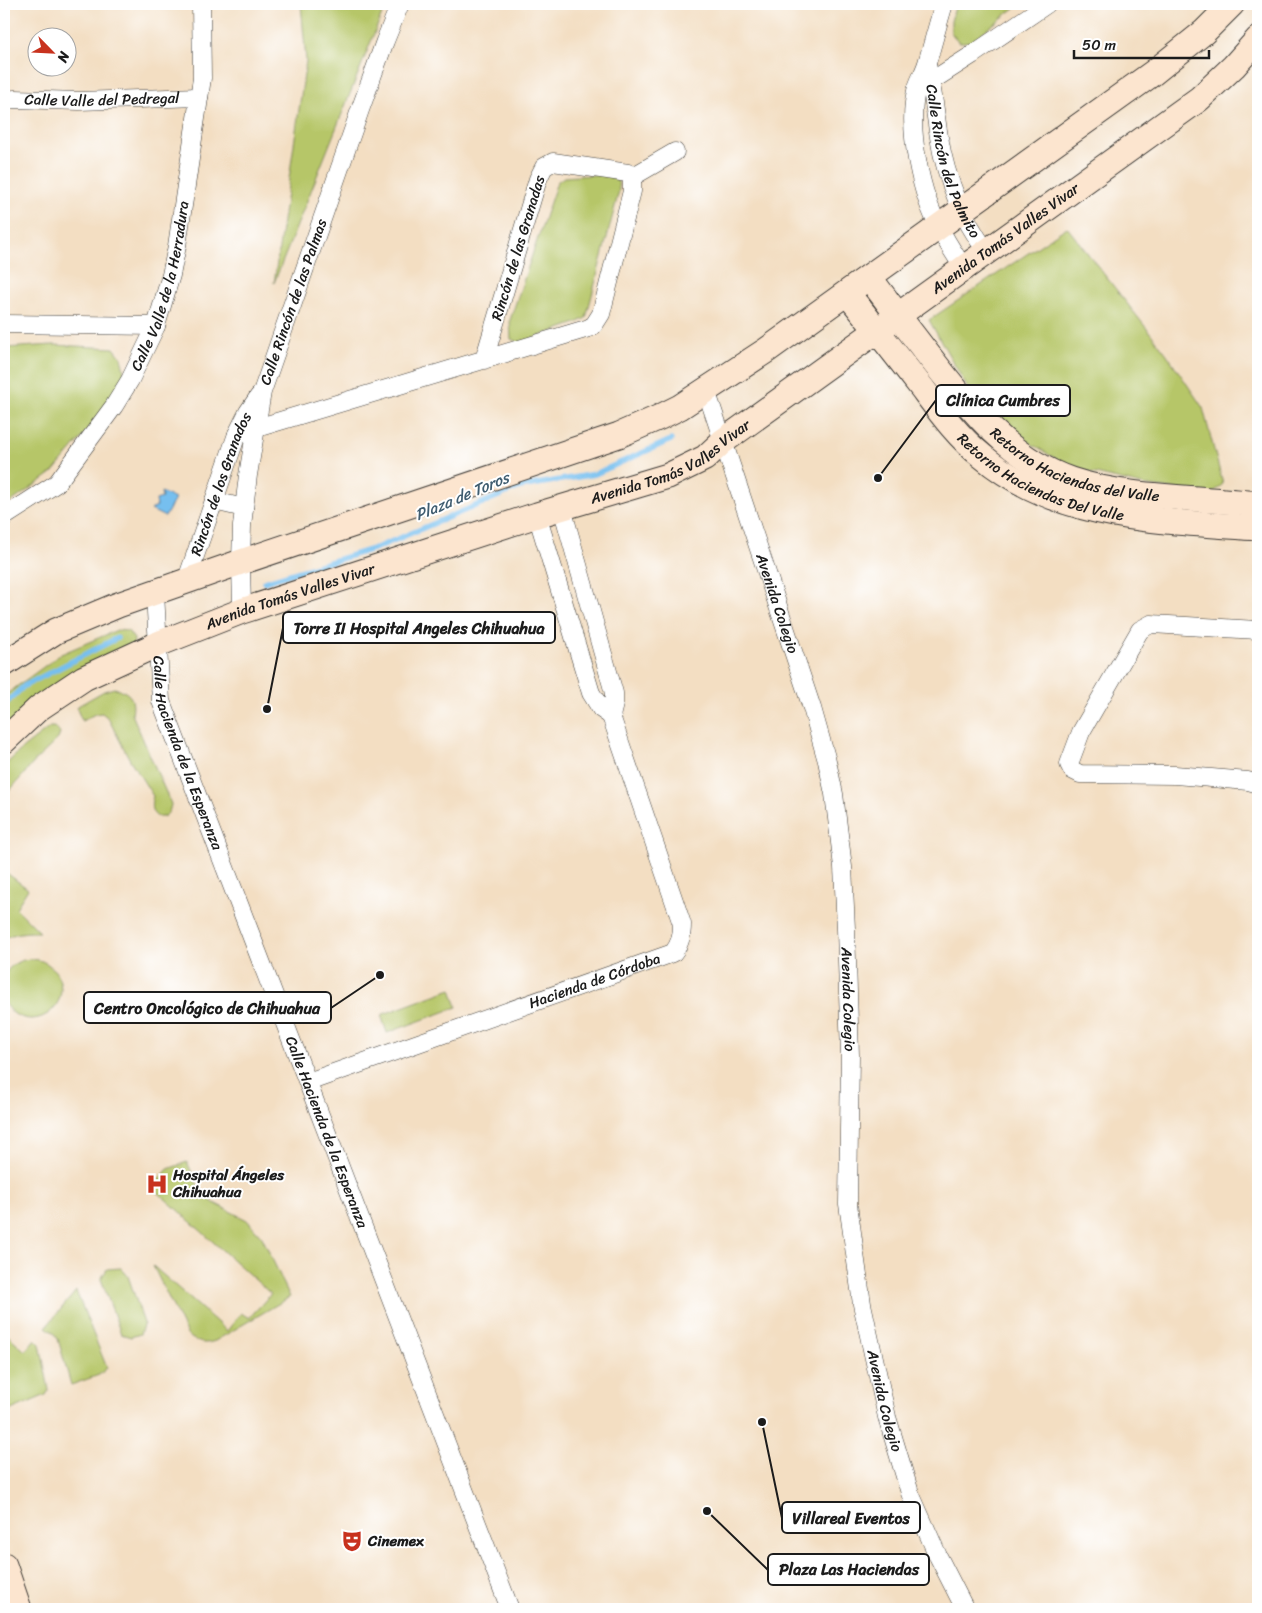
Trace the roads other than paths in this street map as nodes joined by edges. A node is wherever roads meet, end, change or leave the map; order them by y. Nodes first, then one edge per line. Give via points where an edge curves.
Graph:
1 (201, 4) edge
2 (400, 4) edge
3 (944, 4) edge
4 (1047, 4) edge
5 (1232, 4) edge
6 (1258, 39) edge
7 (929, 73) junction
8 (199, 97) junction
9 (4, 100) edge
10 (675, 152) dead end
11 (943, 158) junction
12 (918, 166) junction
13 (632, 177) junction
14 (962, 212) junction
15 (939, 228) junction
16 (987, 252) junction
17 (964, 269) junction
18 (869, 277) junction
19 (847, 292) junction
20 (898, 316) junction
21 (4, 324) edge
22 (156, 326) junction
23 (877, 331) junction
24 (484, 360) junction
25 (706, 390) junction
26 (262, 392) junction
27 (256, 428) junction
28 (237, 434) junction
29 (722, 442) junction
30 (214, 501) junction
31 (1248, 503) edge
32 (244, 508) junction
33 (562, 508) junction
34 (537, 515) junction
35 (4, 517) edge
36 (1258, 528) edge
37 (241, 562) junction
38 (186, 582) junction
39 (155, 593) junction
40 (242, 612) junction
41 (1258, 630) edge
42 (158, 644) junction
43 (4, 664) edge
44 (611, 716) junction
45 (4, 741) edge
46 (1258, 784) edge
47 (308, 1082) junction
48 (4, 1565) edge
49 (18, 1609) edge
50 (510, 1609) edge
51 (965, 1609) edge

1 - 8 street, Calle Valle de la Herradura via 202,78
2 - 26 street, Calle Rincón de las Palmas
3 - 7 street, Calle Rincón del Palmito
4 - 7 street
5 - 14 main road via 1204,32 1153,73
6 - 16 main road, Avenida Tomás Valles Vivar via 1199,99
7 - 11 street, Calle Rincón del Palmito
7 - 12 street, Calle Rincón del Palmito via 916,90 912,118
8 - 9 street, Calle Valle del Pedregal via 79,102
8 - 22 street, Calle Valle de la Herradura via 178,246
10 - 13 street
11 - 12 street
11 - 14 street, Calle Rincón del Palmito
12 - 15 street, Calle Rincón del Palmito
13 - 24 street via 632,191 598,320 588,328
13 - 24 street, Rincón de las Granadas via 622,171 553,162 544,167
14 - 15 main road
14 - 16 street, Calle Rincón del Palmito
15 - 17 street, Calle Rincón del Palmito
15 - 18 main road
16 - 17 main road, Avenida Tomás Valles Vivar
17 - 20 main road, Avenida Tomás Valles Vivar
18 - 19 main road
18 - 20 main road, Retorno Haciendas del Valle
19 - 23 main road, Retorno Haciendas Del Valle
19 - 25 main road
20 - 23 main road, Avenida Tomás Valles Vivar
20 - 31 main road, Retorno Haciendas del Valle via 980,419 1022,456 1044,468 1095,486
21 - 22 street
22 - 35 street, Calle Valle de la Herradura via 114,406 56,482
23 - 29 main road, Avenida Tomás Valles Vivar
23 - 36 main road, Retorno Haciendas Del Valle via 964,439 1018,481 1058,499 1110,514
24 - 27 street
25 - 29 street, Avenida Colegio
25 - 37 main road via 660,417 618,435
26 - 27 street, Calle Rincón de las Palmas
26 - 28 street, Rincón de los Granados
27 - 28 street
27 - 32 street, Calle Rincón de las Palmas
28 - 30 street, Rincón de los Granados
29 - 33 main road, Avenida Tomás Valles Vivar via 705,458 668,476
29 - 51 street, Avenida Colegio via 812,708 834,794 843,867 846,929 850,1055 848,1204 864,1314 887,1417 910,1493
30 - 32 street
30 - 38 street, Rincón de los Granados
32 - 37 street, Calle Rincón de las Palmas
33 - 34 main road, Avenida Tomás Valles Vivar
33 - 44 street, Hacienda de Córdoba via 614,693
34 - 40 main road, Avenida Tomás Valles Vivar
34 - 44 street, Hacienda de Córdoba via 591,693 601,709
37 - 38 main road
37 - 40 street, Calle Rincón de las Palmas
38 - 39 main road
39 - 42 street, Calle Hacienda de la Esperanza
39 - 43 main road via 56,631
40 - 42 main road, Avenida Tomás Valles Vivar
41 - 46 street via 1151,624 1140,630 1081,732 1069,764 1080,774 1176,775
42 - 45 main road, Avenida Tomás Valles Vivar via 84,678 39,708
42 - 47 street, Calle Hacienda de la Esperanza via 161,701
44 - 47 street, Hacienda de Córdoba via 682,924 680,942 673,953
47 - 50 street, Calle Hacienda de la Esperanza
48 - 49 main road

